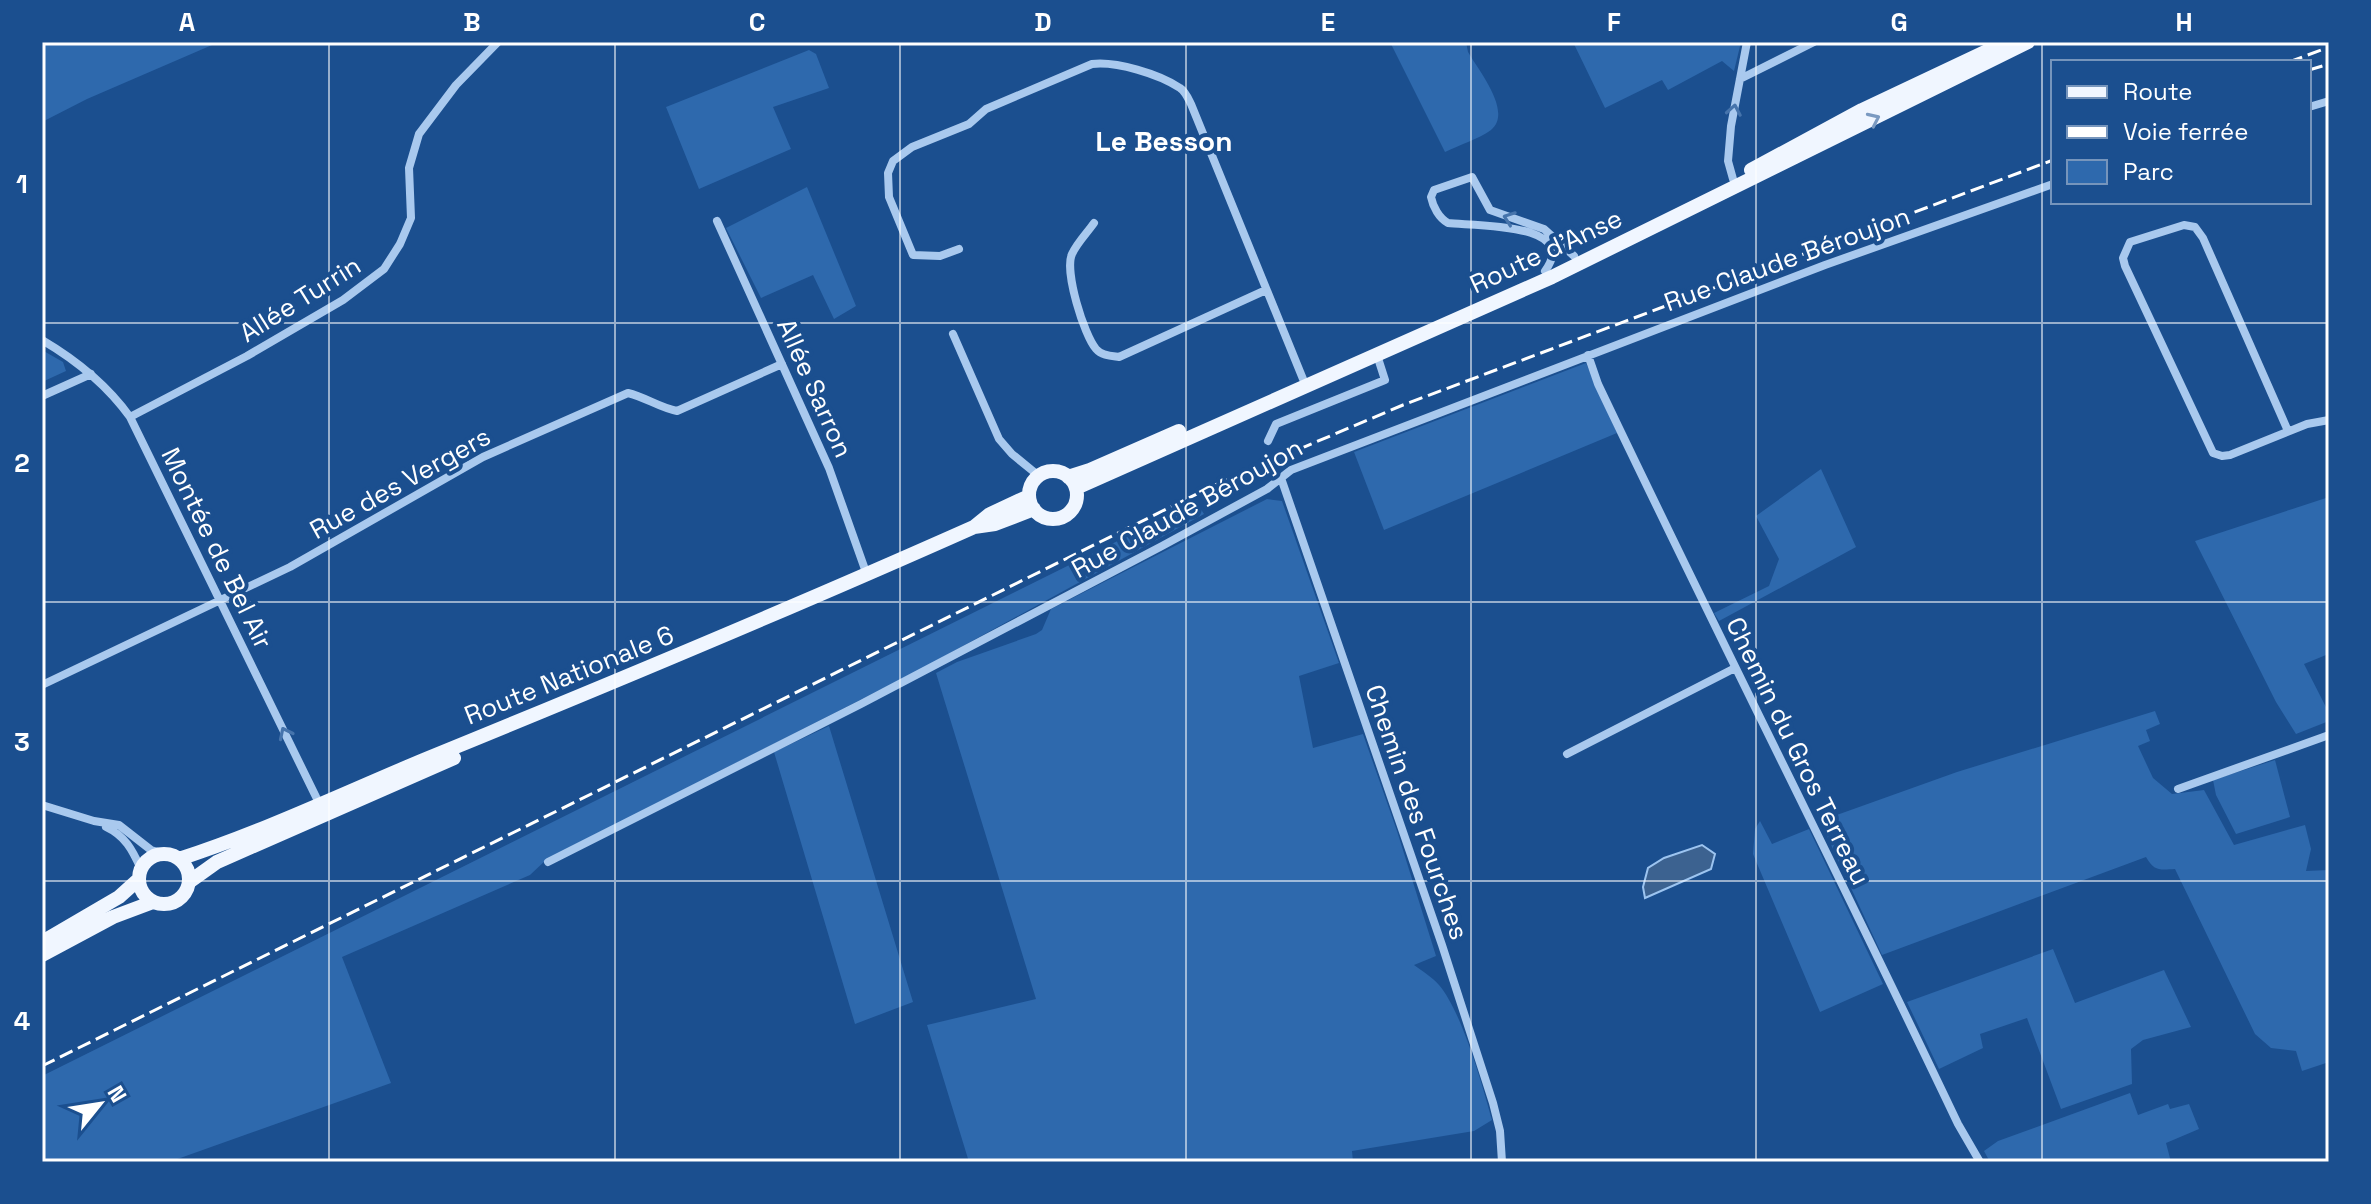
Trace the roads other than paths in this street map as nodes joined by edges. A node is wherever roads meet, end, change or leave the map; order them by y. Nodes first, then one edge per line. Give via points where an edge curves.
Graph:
1 (498, 42) edge
2 (1747, 42) edge
3 (1814, 42) edge
4 (2006, 42) edge
5 (2028, 42) edge
6 (1740, 79) junction
7 (1733, 179) junction
8 (2051, 185) edge
9 (717, 221) dead end
10 (1094, 223) dead end
11 (959, 249) dead end
12 (1574, 256) junction
13 (1545, 271) junction
14 (1266, 290) junction
15 (953, 334) dead end
16 (42, 340) edge
17 (1377, 355) junction
18 (1588, 355) junction
19 (782, 364) junction
20 (91, 374) junction
21 (1303, 379) junction
22 (42, 396) edge
23 (130, 417) junction
24 (2329, 420) edge
25 (2288, 431) junction
26 (1268, 441) dead end
27 (1039, 476) junction
28 (1281, 478) junction
29 (1072, 482) junction
30 (1032, 503) junction
31 (867, 575) junction
32 (220, 600) junction
33 (1735, 668) junction
34 (42, 685) edge
35 (606, 687) junction
36 (2329, 735) edge
37 (1567, 754) dead end
38 (2178, 789) dead end
39 (319, 803) junction
40 (42, 805) edge
41 (94, 821) junction
42 (174, 857) junction
43 (548, 862) dead end
44 (140, 874) junction
45 (189, 882) junction
46 (153, 902) junction
47 (42, 942) edge
48 (42, 955) edge
49 (1502, 1162) edge
50 (1980, 1162) edge

1 - 23 street, Allée Turrin via 419,134 409,168 411,218 384,269 343,300 247,356
2 - 6 street
3 - 6 street
4 - 7 main road, Route d'Anse
17 -> 5 main road, Route d'Anse via 1552,277
7 -> 6 street via 1728,161
7 - 12 main road, Route d'Anse
8 - 18 street, Rue Claude Béroujon
9 - 19 street, Allée Sarron
10 - 14 street via 1071,255 1068,275 1096,349 1106,355 1119,357
11 - 14 street via 940,256 913,255 889,197 893,161 912,147 969,124 986,109 1108,62 1182,89
12 - 13 main road, Route d'Anse
12 -> 13 street via 1544,229 1490,210 1472,177 1434,190 1431,197 1442,220 1506,226 1547,242 1552,261
13 - 21 main road, Route d'Anse
14 - 21 street
15 - 27 street via 999,439
16 - 20 street, Montée de Bel Air
17 - 26 street via 1385,380 1276,424
17 - 29 main road, Route d'Anse
18 - 28 street, Rue Claude Béroujon
18 - 33 street, Chemin du Gros Terreau
19 - 31 street, Allée Sarron via 829,468
19 - 32 street, Rue des Vergers via 677,411 628,393 483,457 290,567
20 - 22 street
20 - 23 street, Montée de Bel Air
21 - 29 main road, Route d'Anse
23 - 32 street, Montée de Bel Air
24 - 25 street
25 - 25 street via 2230,455 2213,453 2125,266 2130,242 2184,225 2195,227
27 - 29 main road via 1054,471
27 - 30 main road via 1033,481
28 - 43 street, Rue Claude Béroujon via 875,697
28 - 49 street, Chemin des Fourches via 1489,1089
29 - 30 main road via 1075,504 1064,516 1048,518
30 - 31 main road, Route Nationale 6 via 995,524 974,527
31 - 35 main road, Route Nationale 6
32 - 34 street, Rue des Vergers
39 -> 32 street, Montée de Bel Air
33 - 37 street
33 - 50 street, Chemin du Gros Terreau
35 - 39 main road, Route Nationale 6
35 - 45 main road via 536,723 217,862
36 - 38 street
39 - 42 main road, Route Nationale 6 via 221,846
40 - 41 street
41 - 42 street via 119,825 151,850
41 - 44 street via 123,837
42 - 44 main road via 153,857
42 - 45 main road via 185,866
44 - 46 main road via 143,893
44 - 47 main road via 119,897
45 - 46 main road via 174,902
46 - 48 main road

